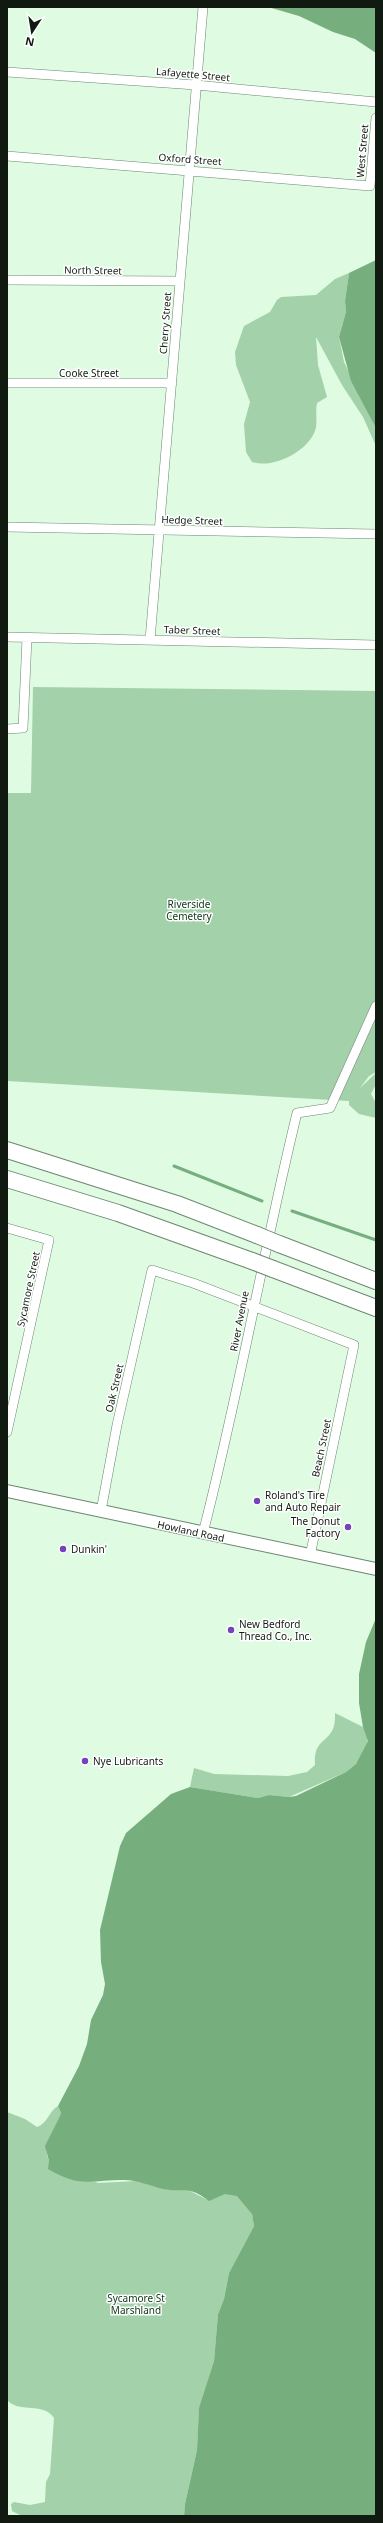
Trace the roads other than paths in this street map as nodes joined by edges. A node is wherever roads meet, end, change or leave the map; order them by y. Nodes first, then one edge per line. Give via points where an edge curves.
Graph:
1 (203, 7) edge
2 (7, 72) edge
3 (196, 85) junction
4 (376, 102) edge
5 (376, 118) edge
6 (7, 156) edge
7 (189, 170) junction
8 (370, 186) joint
9 (7, 280) edge
10 (179, 281) junction
11 (7, 383) edge
12 (172, 383) junction
13 (7, 527) edge
14 (159, 530) junction
15 (376, 534) edge
16 (7, 637) edge
17 (27, 638) junction
18 (150, 640) junction
19 (376, 645) edge
20 (7, 729) edge
21 (376, 1006) edge
22 (7, 1150) edge
23 (7, 1179) edge
24 (7, 1228) edge
25 (376, 1280) edge
26 (253, 1308) junction
27 (376, 1308) edge
28 (7, 1432) edge
29 (7, 1491) edge
30 (101, 1511) junction
31 (203, 1533) junction
32 (310, 1556) junction
33 (376, 1569) edge

1 - 3 street, Cherry Street
2 - 3 street, Lafayette Street
3 - 4 street, Lafayette Street
3 - 7 street, Cherry Street
5 - 8 street, West Street
6 - 7 street, Oxford Street
7 - 8 street, Oxford Street
7 - 10 street, Cherry Street
9 - 10 street, North Street
10 - 12 street, Cherry Street
11 - 12 street, Cooke Street
12 - 14 street, Cherry Street
13 - 14 street, Hedge Street
14 - 15 street, Hedge Street
14 - 18 street, Cherry Street
16 - 17 street, Taber Street
17 - 18 street, Taber Street
17 - 20 street via 23,728
18 - 19 street, Taber Street
21 - 26 street, River Avenue via 330,1108 296,1112
22 - 25 highway, bridge via 177,1204
23 - 27 highway, bridge via 118,1213
24 - 28 street, Sycamore Street via 49,1240
26 - 30 street, Oak Street via 193,1283 152,1270 117,1425
26 - 31 street, River Avenue via 226,1442
26 - 32 street, Beach Street via 354,1345
29 - 30 main road, Howland Road
30 - 31 main road, Howland Road
31 - 32 main road, Howland Road
32 - 33 main road, Howland Road

